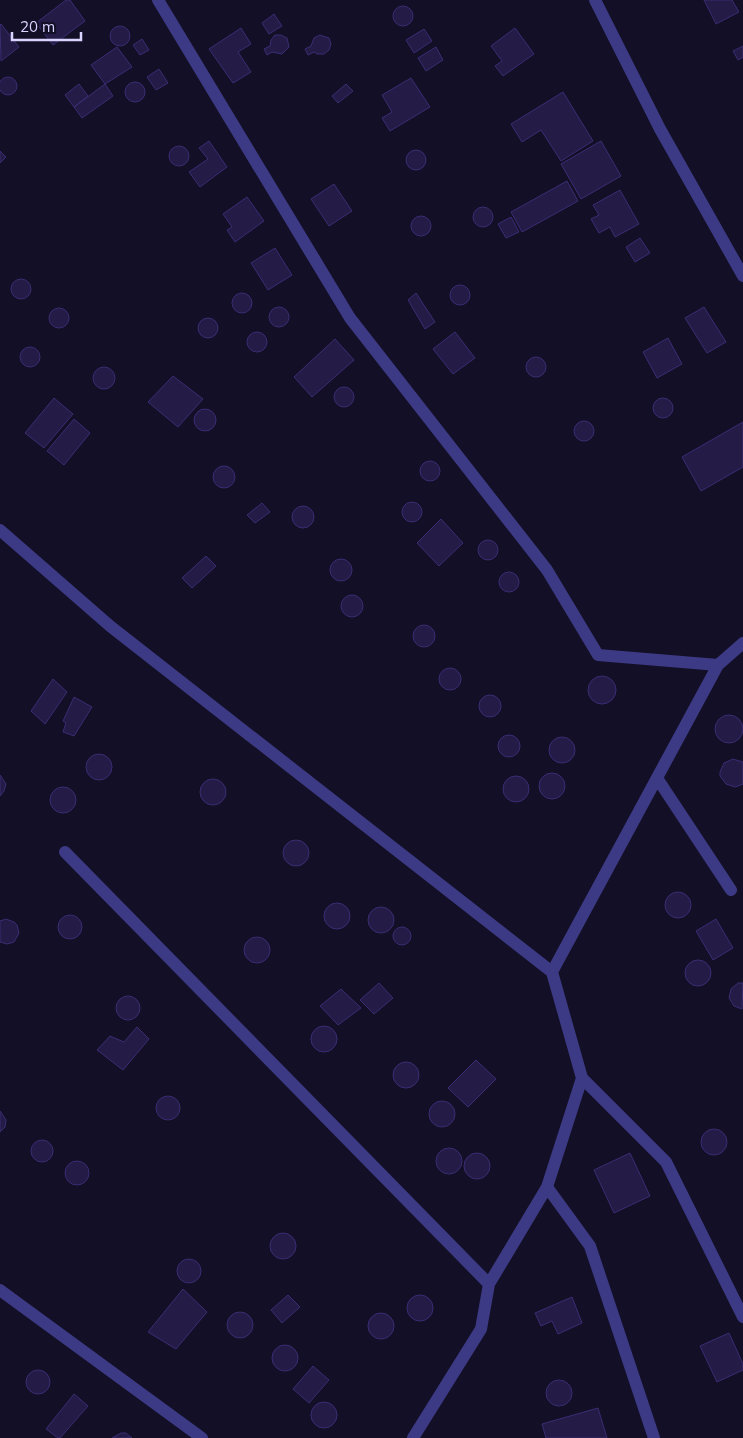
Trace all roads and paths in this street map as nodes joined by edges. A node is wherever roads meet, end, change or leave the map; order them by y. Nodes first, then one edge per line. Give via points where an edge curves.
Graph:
1 (158, 0) edge
2 (595, 0) edge
3 (743, 276) edge
4 (0, 530) edge
5 (743, 643) edge
6 (718, 665) junction
7 (657, 778) junction
8 (65, 852) dead end
9 (731, 890) dead end
10 (552, 972) junction
11 (582, 1078) junction
12 (547, 1187) junction
13 (489, 1284) junction
14 (0, 1290) edge
15 (743, 1316) edge
16 (416, 1436) edge
17 (202, 1438) edge
18 (654, 1438) edge

1 - 6 street via 350,318 547,570 598,655
2 - 3 street via 660,129
4 - 10 street via 110,626
5 - 6 street
6 - 7 street
7 - 9 street
7 - 10 street
8 - 13 street
10 - 11 street
11 - 12 street
11 - 15 street via 666,1162
12 - 13 street
12 - 18 street via 590,1246
13 - 16 street via 481,1329
14 - 17 street

